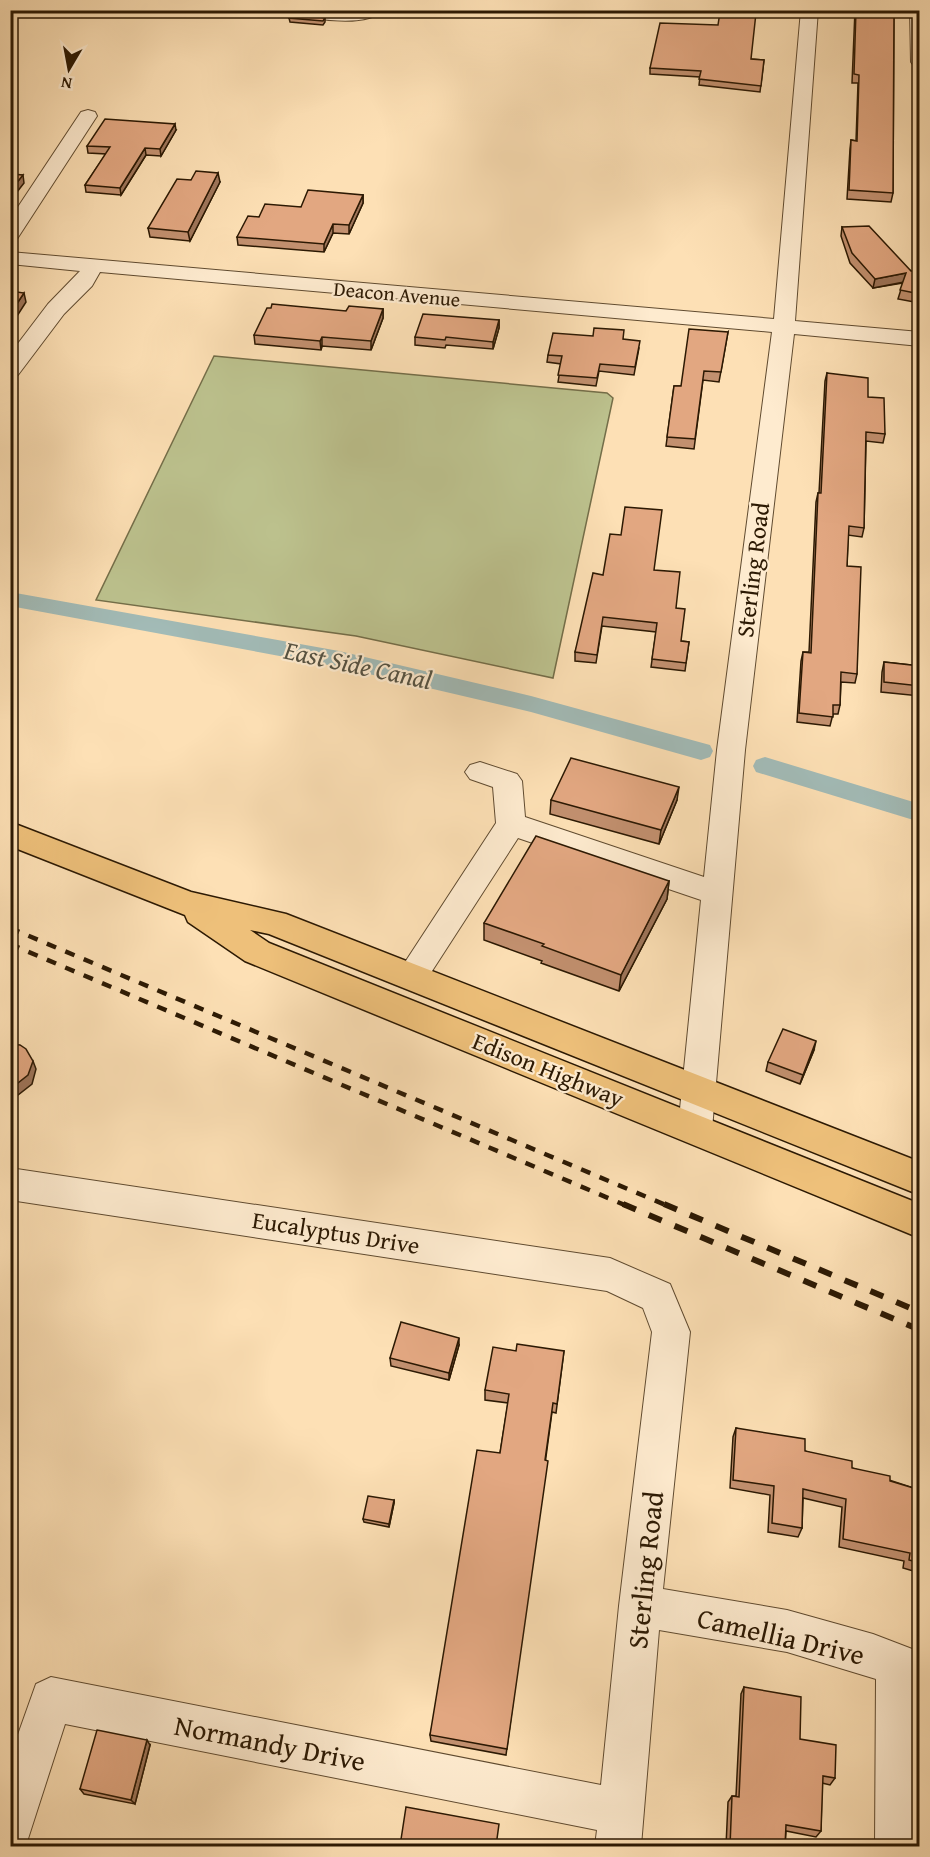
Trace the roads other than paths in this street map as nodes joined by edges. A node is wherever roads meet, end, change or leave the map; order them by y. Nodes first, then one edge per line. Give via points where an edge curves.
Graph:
1 (298, 10) edge
2 (375, 10) edge
3 (810, 10) edge
4 (918, 10) edge
5 (919, 44) edge
6 (920, 62) edge
7 (88, 116) dead end
8 (10, 235) edge
9 (10, 258) edge
10 (94, 266) junction
11 (784, 328) junction
12 (920, 339) edge
13 (10, 370) edge
14 (480, 772) dead end
15 (511, 824) junction
16 (10, 833) edge
17 (715, 893) junction
18 (186, 903) junction
19 (412, 976) junction
20 (697, 1091) junction
21 (694, 1129) junction
22 (920, 1179) edge
23 (10, 1184) edge
24 (920, 1221) edge
25 (657, 1296) joint
26 (640, 1606) junction
27 (909, 1669) edge
28 (10, 1829) edge
29 (620, 1829) edge
30 (898, 1846) edge

1 - 2 street via 334,14
3 - 11 street, Sterling Road
4 - 5 street
5 - 6 street
7 - 8 street
9 - 10 street, Deacon Avenue
10 - 11 street, Deacon Avenue
10 - 13 street
11 - 12 street, Deacon Avenue
11 - 17 street, Sterling Road
14 - 15 street via 507,781
15 - 17 street
15 - 19 street
16 - 18 main road, Edison Highway
17 - 20 street, Sterling Road
18 - 19 main road, Edison Highway via 274,922
18 - 21 main road, Edison Highway via 257,952
19 - 20 main road, Edison Highway
20 - 21 street, Sterling Road
20 - 22 main road, Edison Highway
21 - 24 main road, Edison Highway
23 - 25 street, Eucalyptus Drive via 610,1275
25 - 26 street, Sterling Road via 671,1332
26 - 27 street, Camellia Drive via 787,1631
26 - 29 street, Sterling Road
27 - 30 street
28 - 29 street, Normandy Drive via 51,1699

